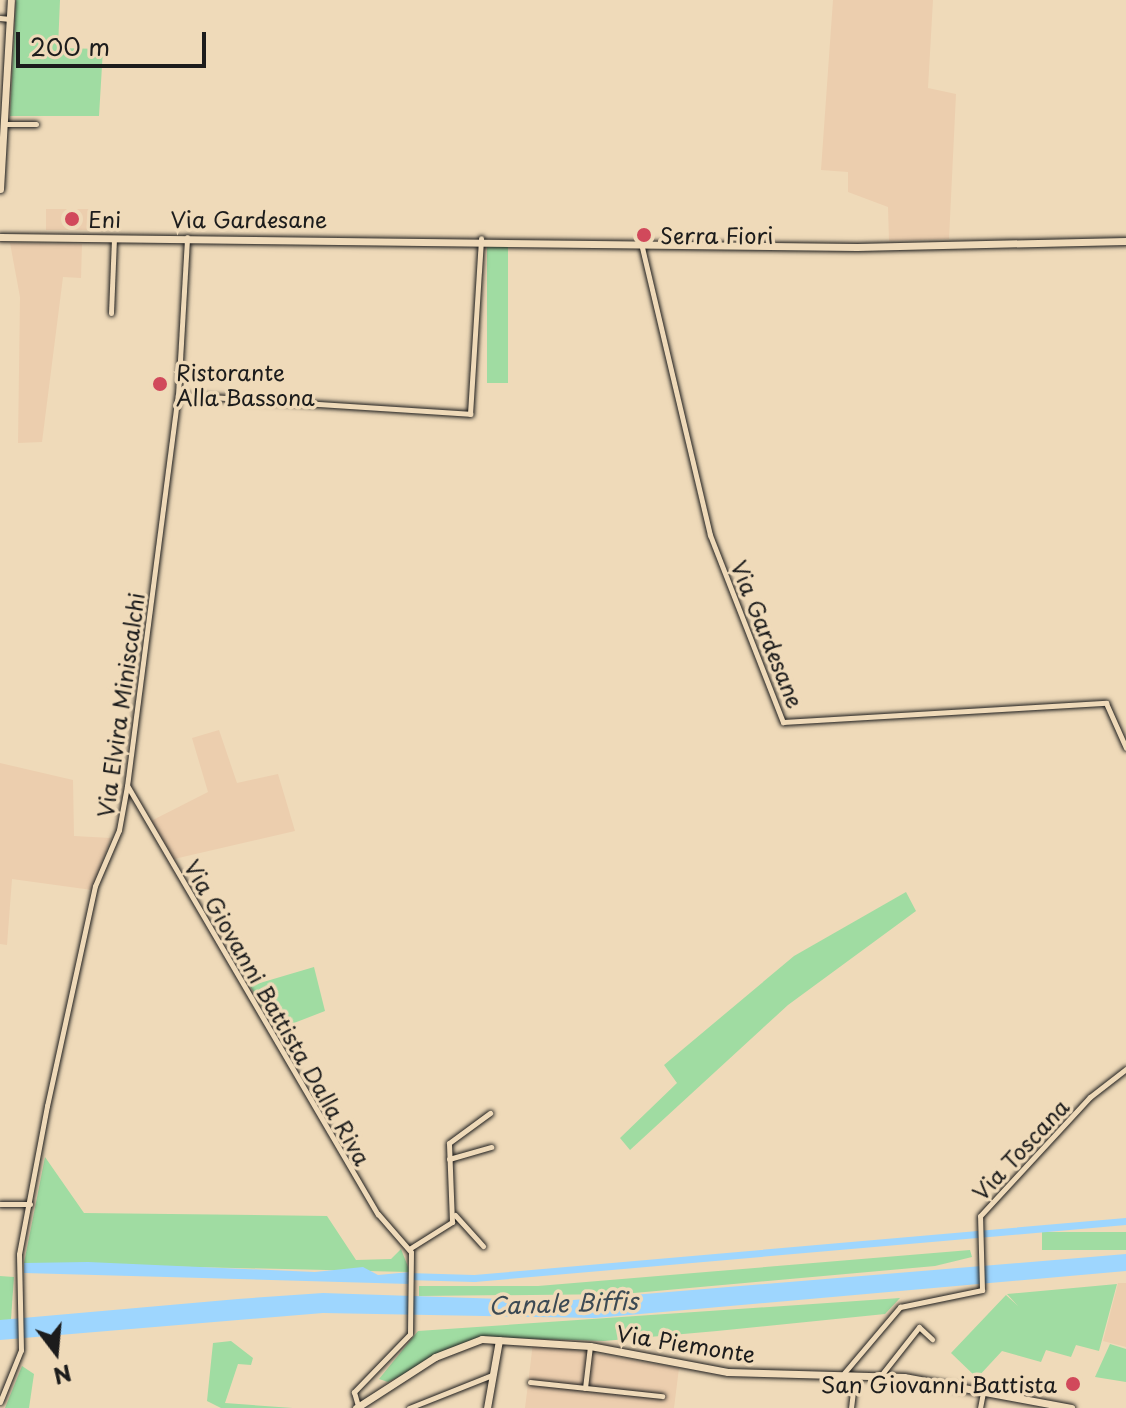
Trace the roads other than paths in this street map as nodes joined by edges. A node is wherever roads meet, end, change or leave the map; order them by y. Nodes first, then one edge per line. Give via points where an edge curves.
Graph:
1 (11, 0) edge
2 (0, 18) edge
3 (10, 19) junction
4 (4, 124) junction
5 (36, 124) dead end
6 (0, 189) edge
7 (187, 236) junction
8 (0, 237) edge
9 (114, 238) junction
10 (481, 238) junction
11 (1126, 241) edge
12 (640, 242) junction
13 (111, 313) dead end
14 (178, 395) junction
15 (1126, 748) edge
16 (127, 786) junction
17 (1126, 1069) edge
18 (490, 1113) dead end
19 (491, 1147) dead end
20 (449, 1159) junction
21 (0, 1204) edge
22 (30, 1204) junction
23 (455, 1215) junction
24 (483, 1246) dead end
25 (409, 1249) junction
26 (932, 1339) dead end
27 (499, 1340) junction
28 (590, 1346) junction
29 (844, 1373) junction
30 (855, 1374) junction
31 (882, 1374) junction
32 (492, 1375) junction
33 (530, 1382) dead end
34 (585, 1388) junction
35 (983, 1391) junction
36 (662, 1396) dead end
37 (0, 1402) edge
38 (1055, 1406) edge
39 (357, 1407) edge
40 (409, 1408) edge
41 (487, 1408) edge
42 (851, 1408) edge
43 (980, 1408) edge
44 (1071, 1408) edge

1 - 3 main road
2 - 3 street
3 - 4 main road
4 - 5 street
4 - 6 main road
7 - 9 main road, Via Gardesane
7 - 10 main road, Via Gardesane
7 - 14 street, Via Elvira Miniscalchi
8 - 9 main road, Via Gardesane
9 - 13 street
10 - 12 main road, Via Gardesane
10 - 14 street via 470,414
11 - 12 main road, Via Gardesane via 857,247
12 - 15 street, Via Gardesane via 710,535 783,722 1106,703
14 - 16 street, Via Elvira Miniscalchi
16 - 22 street, Via Elvira Miniscalchi via 119,830 95,886
16 - 25 street, Via Giovanni Battista Dalla Riva via 378,1214
17 - 29 street, Via Toscana via 992,1202 977,1229 981,1284 971,1296 900,1307
18 - 20 street via 454,1137
19 - 20 street
20 - 23 street
21 - 22 street
22 - 37 street, Via Elvira Miniscalchi via 19,1254 22,1344
23 - 24 street
23 - 25 street
25 - 39 street, Via Giovanni Battista Dalla Riva via 413,1319 403,1346 354,1392
26 - 31 street via 919,1327
27 - 28 main road, Via Piemonte
27 - 32 main road
27 - 39 main road, Via Piemonte via 435,1357
28 - 29 main road, Via Piemonte via 728,1372
28 - 34 street
29 - 30 main road, Via Piemonte
30 - 31 main road, Via Piemonte
30 - 42 street
31 - 35 main road, Via Piemonte
32 - 40 street
32 - 41 main road
33 - 34 street
34 - 36 street
35 - 38 main road, Via Piemonte
35 - 43 street
38 - 44 main road, Via Piemonte

